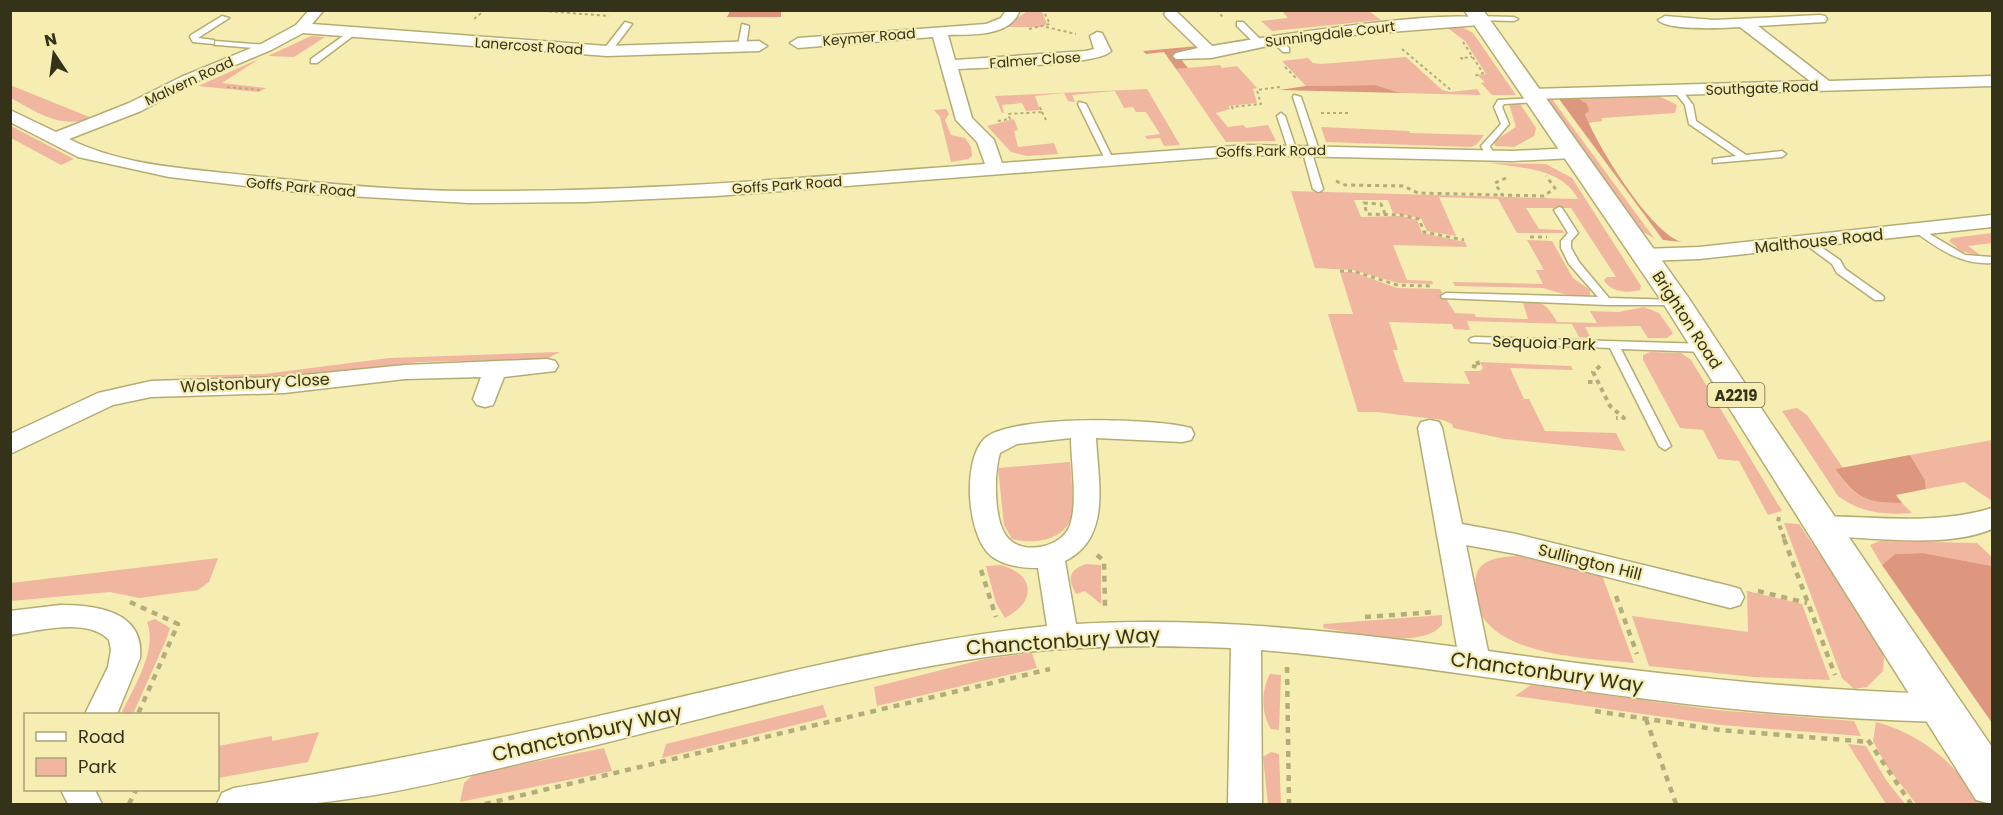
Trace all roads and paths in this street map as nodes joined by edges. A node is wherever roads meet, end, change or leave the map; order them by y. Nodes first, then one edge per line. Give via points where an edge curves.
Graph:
1 (317, 10) edge
2 (531, 10) edge
3 (1013, 10) edge
4 (1171, 14) dead end
5 (1484, 15) edge
6 (225, 18) dead end
7 (1820, 19) dead end
8 (1665, 20) dead end
9 (1437, 22) junction
10 (1744, 23) junction
11 (628, 24) dead end
12 (1240, 24) dead end
13 (745, 26) dead end
14 (1046, 27) dead end
15 (301, 28) junction
16 (939, 31) junction
17 (353, 33) junction
18 (1097, 36) joint
19 (798, 43) dead end
20 (1259, 43) junction
21 (742, 46) junction
22 (759, 46) dead end
23 (266, 47) junction
24 (576, 49) junction
25 (1402, 49) dead end
26 (607, 51) junction
27 (1211, 53) junction
28 (1181, 56) dead end
29 (1472, 57) junction
30 (1463, 59) dead end
31 (314, 60) dead end
32 (1278, 60) dead end
33 (948, 65) junction
34 (1431, 66) dead end
35 (1423, 67) junction
36 (1293, 75) junction
37 (1285, 76) dead end
38 (1474, 76) dead end
39 (1992, 81) edge
40 (1303, 85) dead end
41 (1291, 86) dead end
42 (1826, 86) junction
43 (1452, 91) dead end
44 (1678, 91) junction
45 (1297, 97) dead end
46 (1534, 97) junction
47 (1082, 104) dead end
48 (1040, 107) dead end
49 (1233, 109) dead end
50 (1042, 112) junction
51 (10, 115) edge
52 (1281, 116) dead end
53 (1047, 122) dead end
54 (971, 127) junction
55 (53, 139) junction
56 (1304, 149) junction
57 (1574, 153) junction
58 (1782, 154) dead end
59 (1490, 155) junction
60 (1744, 158) junction
61 (1109, 159) junction
62 (1716, 161) dead end
63 (995, 168) junction
64 (1502, 173) dead end
65 (1543, 175) dead end
66 (1342, 184) dead end
67 (1318, 189) dead end
68 (1502, 195) junction
69 (1559, 210) dead end
70 (1385, 214) junction
71 (1992, 221) edge
72 (1918, 230) junction
73 (1464, 240) dead end
74 (1809, 242) junction
75 (1644, 255) junction
76 (1992, 260) edge
77 (1340, 271) dead end
78 (1434, 286) dead end
79 (1446, 296) dead end
80 (1879, 298) dead end
81 (1607, 302) junction
82 (1678, 303) junction
83 (1475, 340) dead end
84 (1614, 345) junction
85 (1706, 348) junction
86 (1620, 358) junction
87 (547, 366) dead end
88 (495, 370) junction
89 (1588, 382) dead end
90 (1598, 382) junction
91 (485, 399) dead end
92 (1616, 418) dead end
93 (1430, 428) dead end
94 (1083, 429) junction
95 (1182, 434) dead end
96 (10, 445) edge
97 (1665, 446) dead end
98 (1784, 516) dead end
99 (1990, 522) edge
100 (1821, 526) junction
101 (1450, 532) junction
102 (991, 535) junction
103 (1078, 539) junction
104 (1050, 556) junction
105 (1605, 566) junction
106 (1730, 597) joint
107 (1807, 603) junction
108 (10, 623) edge
109 (1106, 634) junction
110 (1065, 637) junction
111 (1006, 642) junction
112 (1246, 648) junction
113 (1475, 662) junction
114 (1059, 667) dead end
115 (1648, 686) junction
116 (1852, 706) junction
117 (1941, 708) junction
118 (102, 713) edge
119 (1647, 719) dead end
120 (1992, 785) edge
121 (234, 804) edge
122 (485, 804) edge
123 (1245, 804) edge
124 (1289, 804) edge
125 (1676, 804) edge
126 (1911, 804) edge

1 - 15 street, Malvern Road
2 - 24 path via 611,16
3 - 16 street, Keymer Road via 1008,20 995,26
4 - 27 street
5 - 5 lane via 1516,21
5 - 9 street, Sunningdale Court
5 - 46 main road, Brighton Road / A2219
6 - 23 lane via 194,37 196,40
7 - 10 street
8 - 10 street
9 - 20 street, Sunningdale Court via 1281,45
9 - 29 path via 1462,42
10 - 42 street
11 - 26 lane
12 - 20 lane
13 - 21 lane
14 - 18 path
15 - 17 street, Lanercost Road
15 - 23 street, Malvern Road
16 - 19 street, Keymer Road
16 - 33 street, Keymer Road
17 - 24 street, Lanercost Road
17 - 31 lane
18 - 33 street, Falmer Close via 1103,51 1087,56
20 - 27 street, Sunningdale Court
21 - 22 street, Lanercost Road
21 - 26 street, Lanercost Road
23 - 55 street, Malvern Road via 135,107
24 - 26 street, Lanercost Road
25 - 35 path
27 - 28 street, Sunningdale Court
29 - 30 path
29 - 38 path via 1484,74
32 - 36 path
33 - 54 street, Keymer Road via 959,106
34 - 35 path
35 - 43 path
36 - 37 path
36 - 40 path
39 - 42 street, Southgate Road
41 - 49 path via 1257,90 1261,104
42 - 44 street, Southgate Road
44 - 46 street, Southgate Road
44 - 60 lane via 1689,105 1692,122
45 - 56 lane
46 - 57 main road, Brighton Road / A2219
46 - 59 lane via 1501,102 1498,107 1504,124 1485,146
47 - 61 lane
48 - 50 path
50 - 53 path
50 - 54 path via 1008,114 1010,118
51 - 55 street, Goffs Park Road
52 - 56 lane
54 - 63 street, Keymer Road via 985,140
55 - 63 street, Goffs Park Road via 84,153 130,165 210,178 411,195 638,194
56 - 59 street, Goffs Park Road
56 - 61 street, Goffs Park Road
56 - 67 lane
57 - 59 street, Goffs Park Road
57 - 75 main road, Brighton Road / A2219
58 - 60 lane
60 - 62 lane
61 - 63 street, Goffs Park Road
64 - 68 path via 1507,179 1495,183
65 - 68 path via 1555,188 1549,195
66 - 68 path via 1402,186 1418,193
69 - 81 lane via 1573,233 1566,248 1577,269 1595,284
70 - 70 path via 1367,214 1364,203 1381,204
70 - 73 path via 1419,219 1424,232
71 - 72 street, Malthouse Road
72 - 74 street, Malthouse Road
72 - 76 lane via 1961,258
74 - 75 street, Malthouse Road via 1699,254
74 - 80 lane
75 - 82 main road, Brighton Road / A2219
77 - 78 path via 1353,271 1397,285
79 - 81 lane
81 - 82 lane
82 - 85 main road, Brighton Road / A2219
83 - 84 lane, Sequoia Park
84 - 85 lane, Sequoia Park
84 - 86 lane, Sequoia Park
85 - 100 main road, Brighton Road / A2219
86 - 90 path via 1605,362 1593,372
86 - 97 lane, Sequoia Park
87 - 88 street, Wolstonbury Close
88 - 91 street
88 - 96 street, Wolstonbury Close via 405,372 301,384 151,389 106,399
89 - 90 path
90 - 92 path via 1610,406 1623,414 1624,418
93 - 101 street
94 - 95 street
94 - 102 street via 1012,437 988,450 983,478
94 - 103 street via 1086,515
98 - 107 path via 1778,517 1778,522
99 - 100 street via 1936,527
100 - 117 main road, Brighton Road / A2219
101 - 105 street, Sullington Hill
101 - 113 street
102 - 104 street via 997,545 1015,555
102 - 111 path via 980,566
103 - 104 street
103 - 109 path via 1104,561
104 - 110 street
105 - 106 street, Sullington Hill
105 - 115 path
106 - 107 path via 1727,583
107 - 116 path via 1838,683
108 - 118 street via 60,616 90,617 112,624 123,635 126,649
109 - 110 street, Chanctonbury Way
109 - 112 street, Chanctonbury Way
110 - 111 street, Chanctonbury Way
111 - 121 street, Chanctonbury Way via 884,662 472,760
112 - 113 street, Chanctonbury Way
112 - 123 street
112 - 124 path via 1287,664
113 - 115 street, Chanctonbury Way
114 - 122 path
115 - 116 street, Chanctonbury Way
116 - 117 street, Chanctonbury Way
116 - 126 path via 1869,742
117 - 120 main road, Brighton Road / A2219
119 - 125 path

